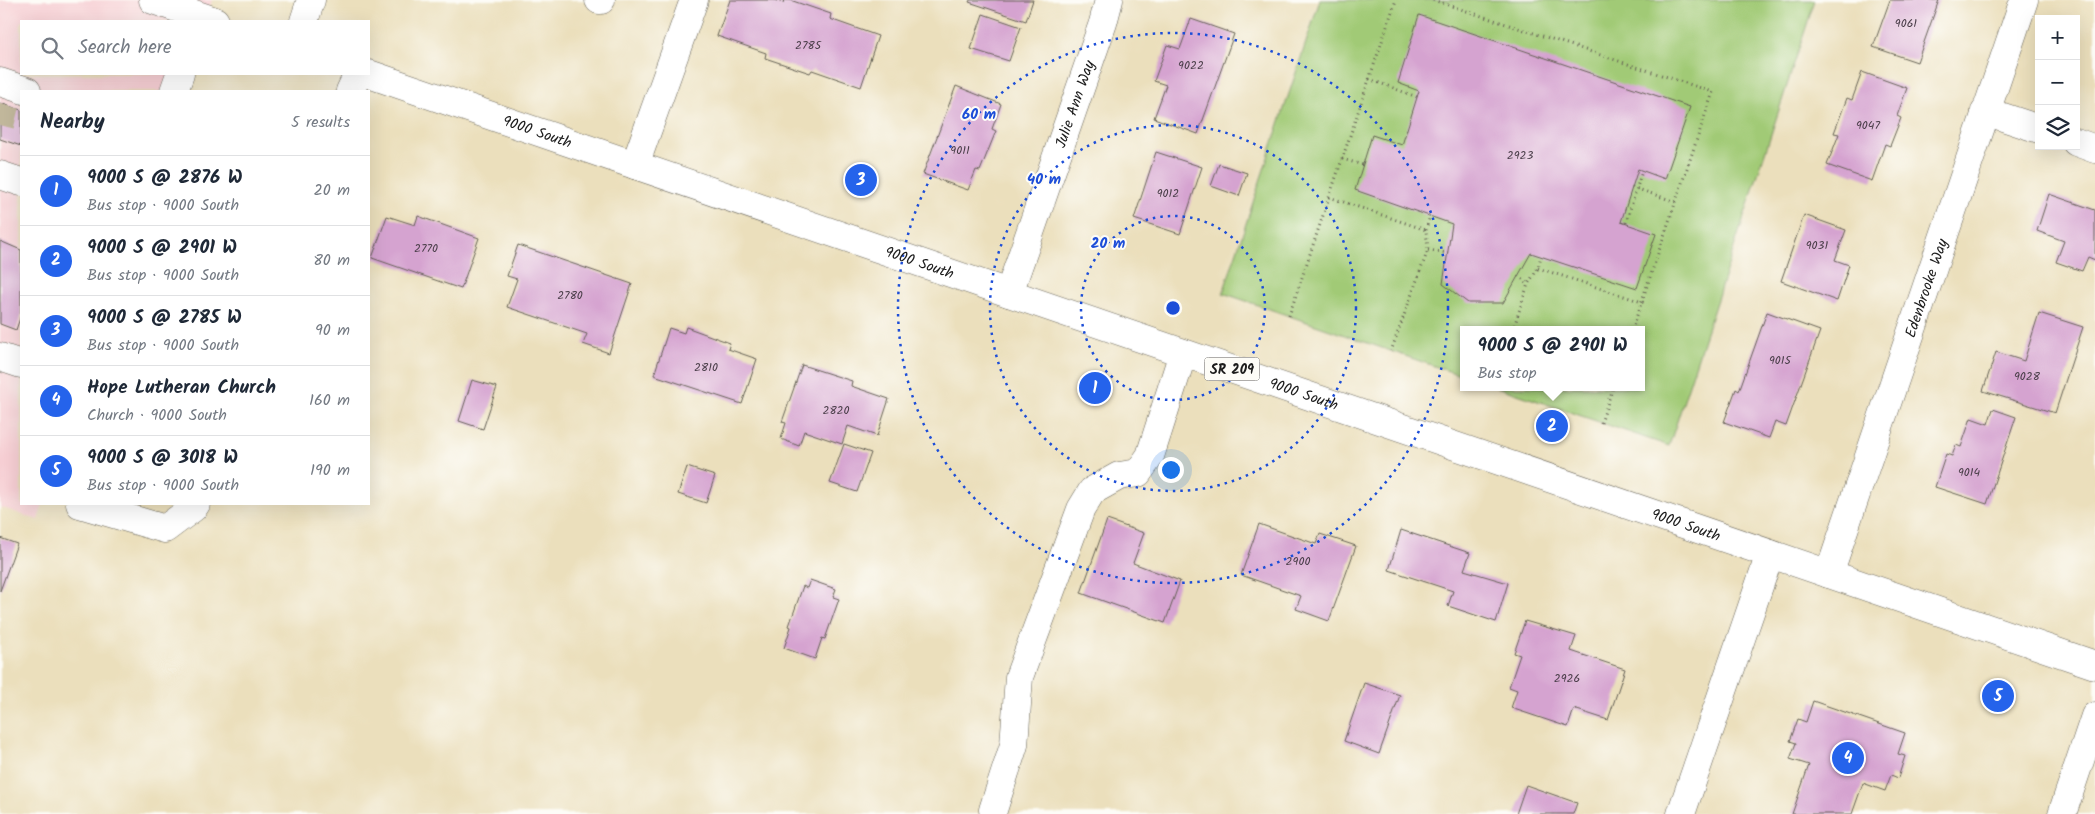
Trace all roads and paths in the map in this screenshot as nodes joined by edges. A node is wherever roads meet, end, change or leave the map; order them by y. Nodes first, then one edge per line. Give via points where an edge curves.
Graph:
1 (153, 0) edge
2 (311, 0) edge
3 (694, 0) edge
4 (1109, 0) edge
5 (1396, 0) edge
6 (1433, 0) edge
7 (2024, 0) edge
8 (204, 20) edge
9 (304, 20) edge
10 (370, 74) edge
11 (180, 75) edge
12 (358, 75) edge
13 (1369, 79) junction
14 (174, 90) edge
15 (350, 90) edge
16 (1418, 97) dead end
17 (1985, 111) junction
18 (2035, 128) edge
19 (2080, 143) edge
20 (2095, 149) edge
21 (1342, 159) junction
22 (635, 165) junction
23 (1363, 165) dead end
24 (1642, 171) dead end
25 (0, 175) edge
26 (20, 182) edge
27 (1632, 187) dead end
28 (1637, 189) junction
29 (1329, 197) junction
30 (1676, 202) junction
31 (1430, 216) dead end
32 (1626, 223) dead end
33 (1426, 230) junction
34 (1428, 250) junction
35 (1447, 254) dead end
36 (1541, 256) dead end
37 (1538, 268) junction
38 (1518, 276) dead end
39 (1528, 284) junction
40 (1010, 293) junction
41 (1643, 303) junction
42 (1289, 316) dead end
43 (1514, 326) edge
44 (1634, 326) edge
45 (1391, 350) dead end
46 (1183, 352) junction
47 (0, 357) edge
48 (20, 364) edge
49 (1612, 391) edge
50 (1601, 423) dead end
51 (83, 505) edge
52 (195, 505) edge
53 (1770, 554) junction
54 (1829, 574) junction
55 (2095, 665) edge
56 (2095, 716) edge
57 (993, 810) dead end
58 (1681, 814) edge
59 (2062, 814) edge

1 - 8 main road
2 - 9 main road
3 - 22 main road
4 - 40 main road, Julie Ann Way
5 - 13 path
6 - 30 path via 1713,92
7 - 17 main road, Edenbrooke Way
10 - 22 main road, 9000 South / SR 209
11 - 14 main road
12 - 15 main road
13 - 16 path
13 - 21 path
17 - 18 main road
17 - 54 main road, Edenbrooke Way
19 - 20 main road
21 - 23 path
21 - 29 path
22 - 40 main road, 9000 South / SR 209
24 - 28 path
25 - 26 main road
27 - 28 path
28 - 30 path
28 - 32 path
29 - 33 path
29 - 42 path
30 - 41 path
31 - 33 path
33 - 34 path
34 - 35 path
34 - 45 path
36 - 37 path
37 - 39 path
37 - 41 path
38 - 39 path
39 - 43 path
40 - 46 main road, 9000 South / SR 209
41 - 44 path
46 - 53 main road, 9000 South / SR 209
46 - 57 main road via 1150,456 1138,473 1119,476 1092,491 1081,509 1019,677 1014,745
47 - 48 main road
49 - 50 path
51 - 52 main road via 165,530
53 - 54 main road, 9000 South / SR 209
53 - 58 main road
54 - 55 main road, 9000 South / SR 209
56 - 59 main road

